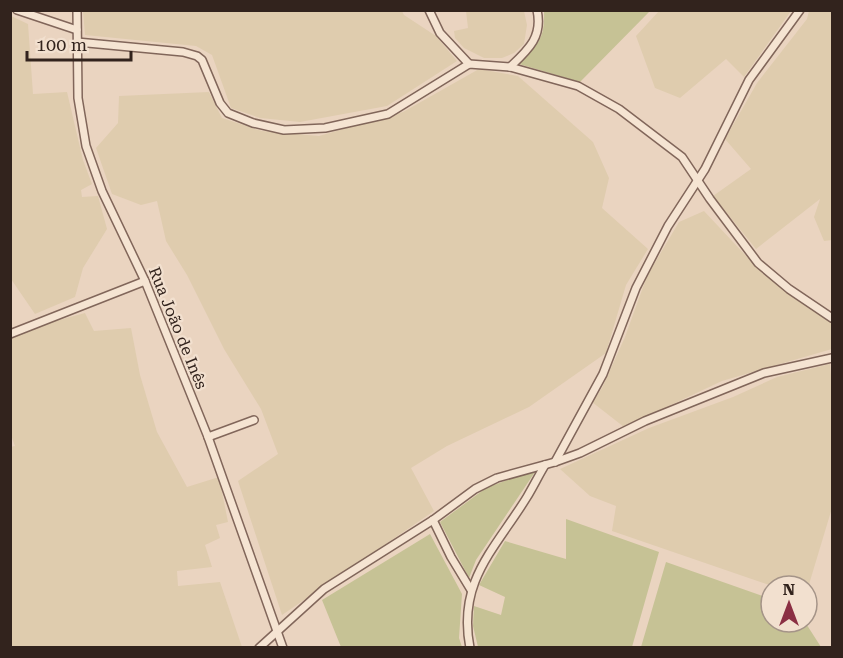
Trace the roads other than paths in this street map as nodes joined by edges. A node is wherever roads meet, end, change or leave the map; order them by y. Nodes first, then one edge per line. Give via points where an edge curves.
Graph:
1 (17, 10) edge
2 (77, 10) edge
3 (429, 10) edge
4 (537, 10) edge
5 (800, 10) edge
6 (76, 30) junction
7 (77, 42) junction
8 (469, 63) junction
9 (510, 67) junction
10 (697, 181) junction
11 (145, 281) junction
12 (832, 318) edge
13 (10, 334) edge
14 (832, 358) edge
15 (254, 420) dead end
16 (208, 437) junction
17 (555, 462) junction
18 (545, 465) junction
19 (434, 520) junction
20 (471, 590) junction
21 (278, 632) junction
22 (259, 648) edge
23 (283, 648) edge
24 (470, 648) edge

1 - 6 street
2 - 6 street, Rua João de Inês
3 - 8 street via 440,33
4 - 9 street via 538,33
5 - 10 street via 752,74
6 - 7 street, Rua João de Inês
7 - 8 street via 197,56 205,64 228,113 284,130 325,128 388,114
7 - 11 street, Rua João de Inês via 78,99 86,146 102,192
8 - 9 street
9 - 10 street via 578,86 619,109 682,157
10 - 12 street via 758,263
10 - 17 street via 644,272 603,374
11 - 13 street
11 - 16 street, Rua João de Inês
14 - 17 street via 736,383
15 - 16 street
16 - 21 street, Rua João de Inês
17 - 18 street
18 - 19 street via 490,481
18 - 20 street via 488,555
19 - 20 street
19 - 21 street via 324,589
20 - 24 street via 467,616
21 - 22 street
21 - 23 street, Rua João de Inês

